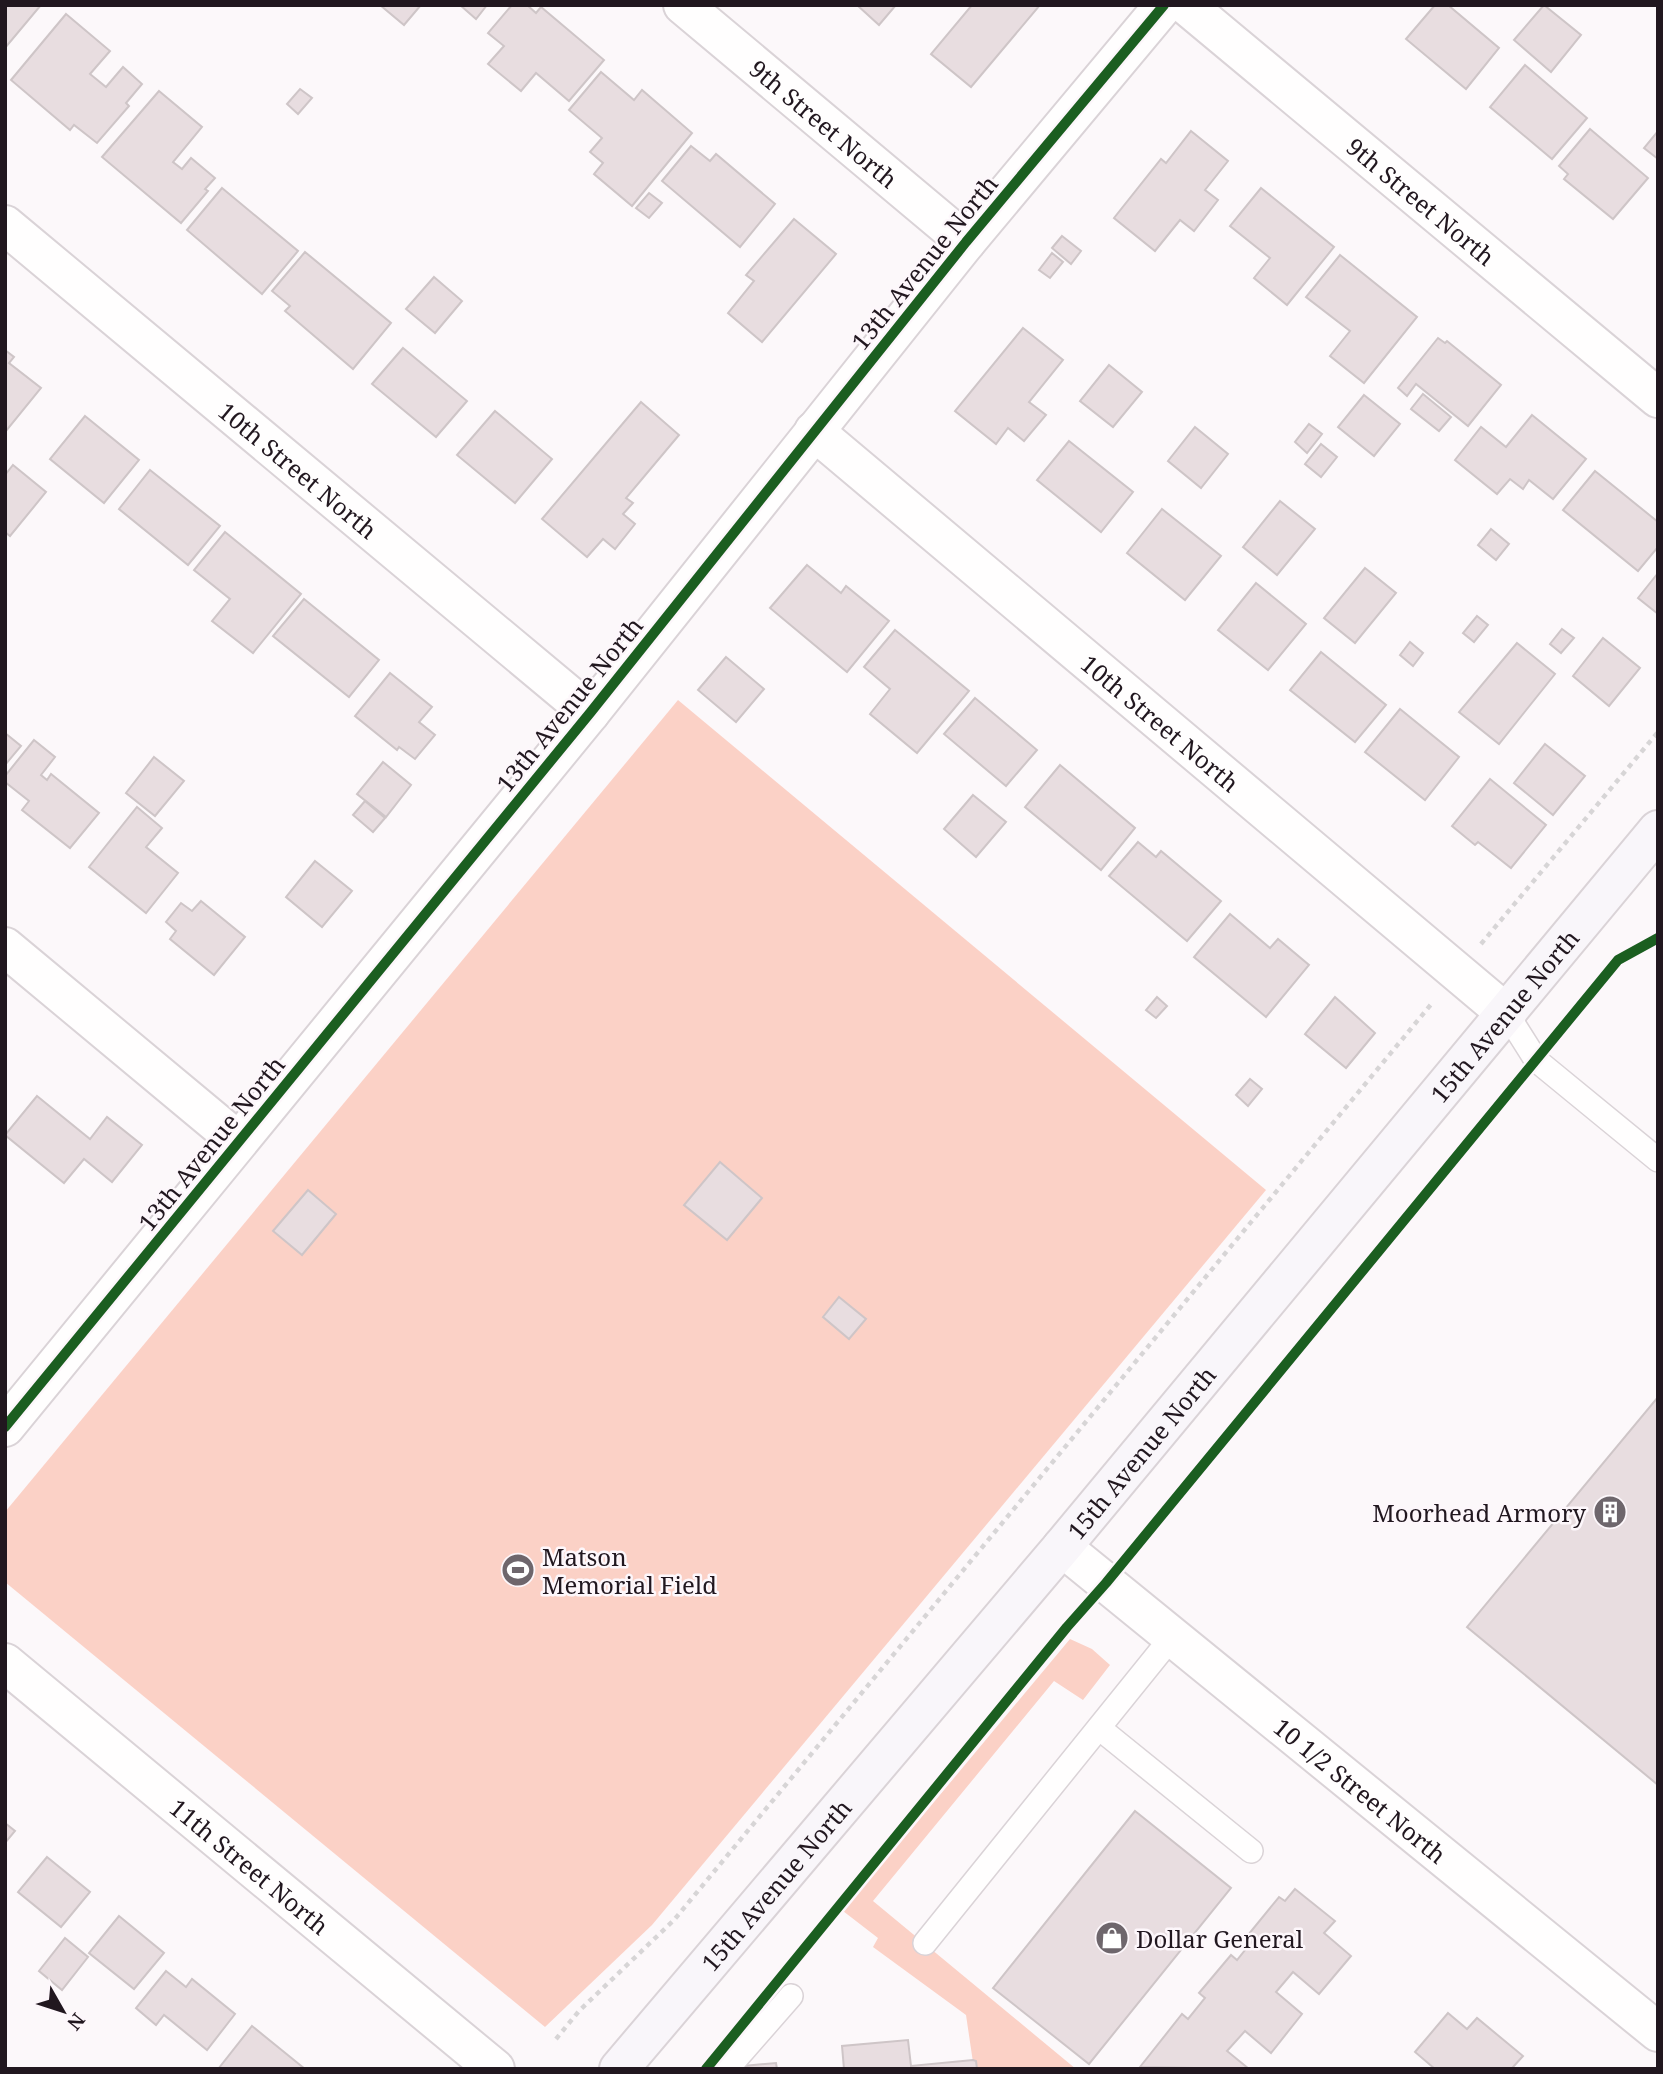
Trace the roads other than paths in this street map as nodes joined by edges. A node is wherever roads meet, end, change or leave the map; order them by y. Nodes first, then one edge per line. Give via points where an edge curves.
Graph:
1 (683, 5) edge
2 (1164, 5) edge
3 (1186, 5) edge
4 (5, 225) edge
5 (966, 242) junction
6 (1658, 398) edge
7 (814, 431) junction
8 (590, 713) junction
9 (1658, 830) edge
10 (5, 947) edge
11 (1507, 1014) junction
12 (238, 1142) junction
13 (1658, 1160) edge
14 (5, 1427) edge
15 (1062, 1547) junction
16 (1172, 1637) junction
17 (5, 1662) edge
18 (1099, 1728) junction
19 (1251, 1851) dead end
20 (925, 1943) dead end
21 (791, 1996) dead end
22 (1658, 2032) edge
23 (495, 2069) edge
24 (619, 2069) edge
25 (727, 2069) edge

1 - 5 street, 9th Street North
2 - 5 street, 13th Avenue North
3 - 6 street, 9th Street North
4 - 8 street, 10th Street North
5 - 7 street, 13th Avenue North
7 - 8 street, 13th Avenue North
7 - 11 street, 10th Street North
8 - 12 street, 13th Avenue North
9 - 11 main road, 15th Avenue North
10 - 12 street
11 - 13 lane via 1536,1060
11 - 15 main road, 15th Avenue North
12 - 14 street, 13th Avenue North
15 - 16 street, 10 1/2 Street North
15 - 24 main road, 15th Avenue North
16 - 18 lane
16 - 22 street, 10 1/2 Street North
17 - 23 street, 11th Street North
18 - 19 lane
18 - 20 lane
21 - 25 lane

